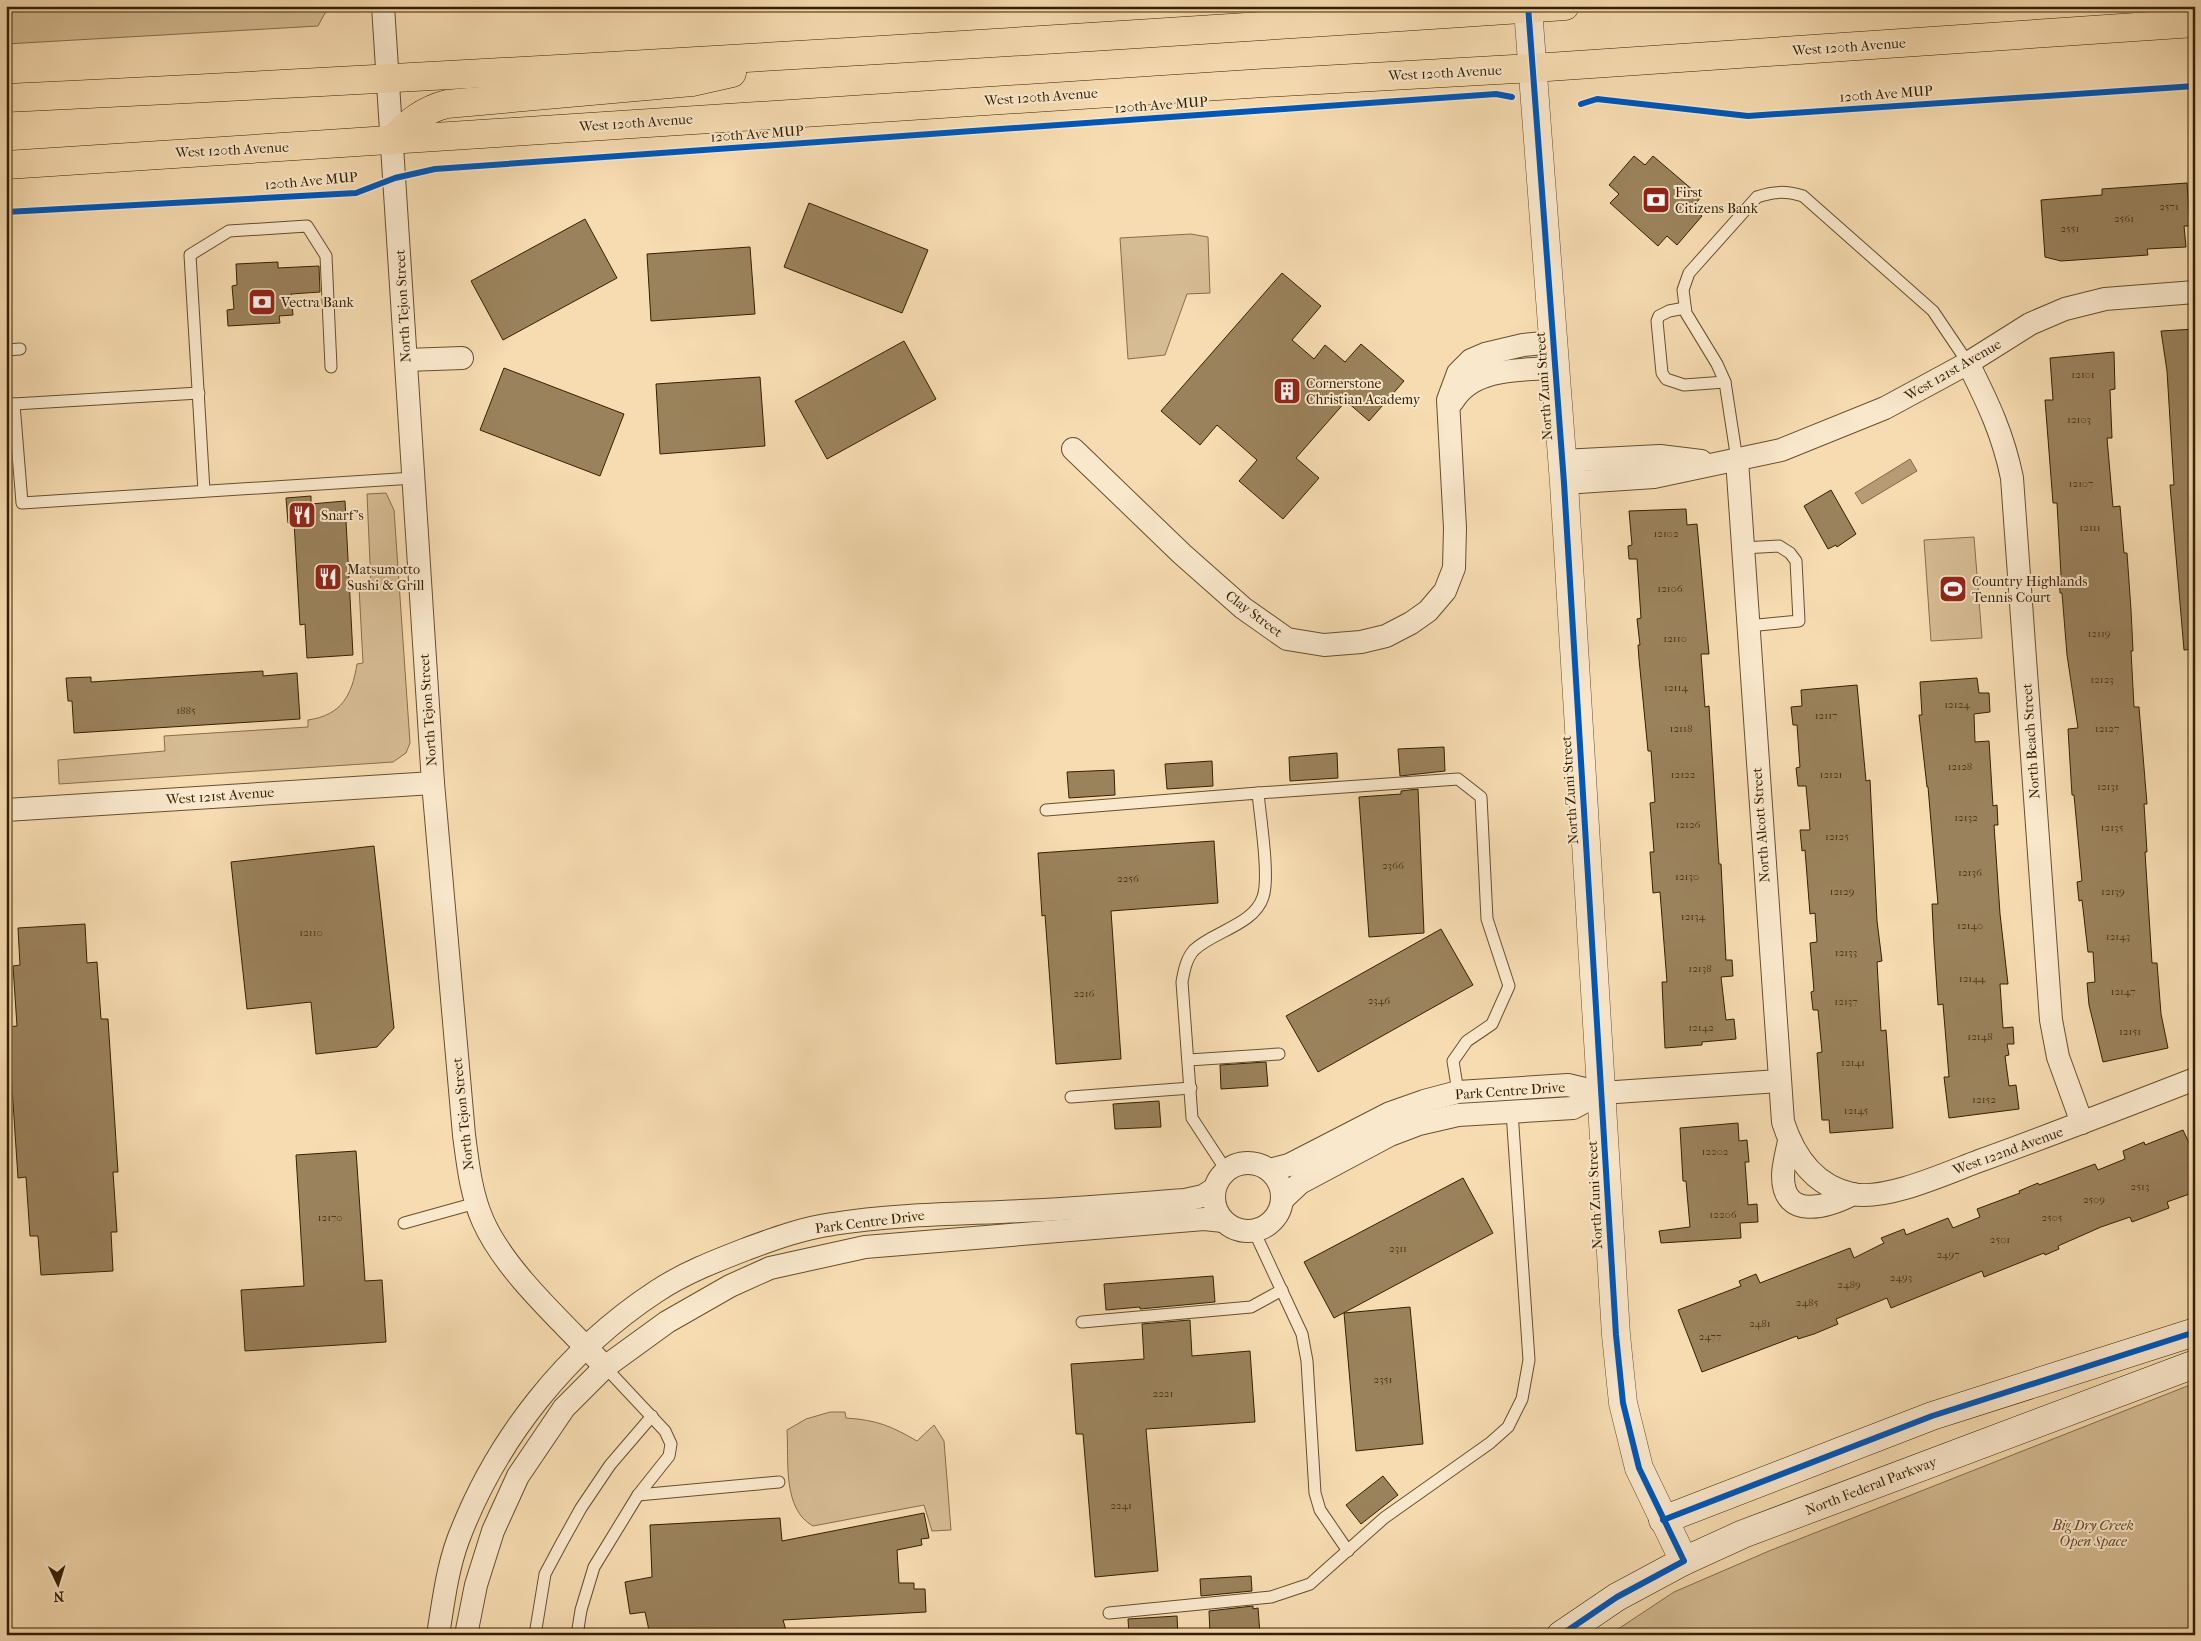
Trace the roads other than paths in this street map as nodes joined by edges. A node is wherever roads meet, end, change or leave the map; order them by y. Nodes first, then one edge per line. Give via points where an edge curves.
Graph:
1 (383, 6) edge
2 (1565, 6) edge
3 (1528, 8) edge
4 (2195, 23) edge
5 (815, 55) junction
6 (1533, 68) junction
7 (388, 80) junction
8 (6, 98) edge
9 (391, 141) junction
10 (6, 165) edge
11 (2195, 292) edge
12 (1685, 308) junction
13 (20, 349) dead end
14 (6, 350) edge
15 (1554, 355) junction
16 (462, 358) dead end
17 (406, 360) junction
18 (1968, 363) junction
19 (331, 367) dead end
20 (1725, 382) junction
21 (198, 393) junction
22 (10, 405) edge
23 (1073, 449) dead end
24 (1737, 460) junction
25 (1563, 472) junction
26 (414, 478) junction
27 (204, 491) junction
28 (1743, 548) junction
29 (1748, 626) junction
30 (433, 783) junction
31 (1258, 793) junction
32 (6, 810) edge
33 (1046, 810) dead end
34 (1279, 1054) dead end
35 (1189, 1060) junction
36 (2195, 1079) edge
37 (1779, 1081) junction
38 (1191, 1088) junction
39 (1458, 1092) junction
40 (1602, 1093) junction
41 (1071, 1097) dead end
42 (1512, 1112) junction
43 (2082, 1123) junction
44 (1789, 1141) junction
45 (1226, 1170) junction
46 (1269, 1170) junction
47 (1819, 1179) joint
48 (1214, 1189) junction
49 (1853, 1194) junction
50 (1283, 1200) junction
51 (476, 1203) junction
52 (1223, 1221) junction
53 (404, 1223) dead end
54 (1254, 1231) junction
55 (1282, 1290) junction
56 (1082, 1322) dead end
57 (2195, 1332) edge
58 (586, 1347) junction
59 (2195, 1364) edge
60 (605, 1367) junction
61 (652, 1416) junction
62 (779, 1482) dead end
63 (638, 1495) junction
64 (1663, 1520) junction
65 (1348, 1551) junction
66 (1684, 1561) junction
67 (1109, 1613) dead end
68 (438, 1635) edge
69 (466, 1635) edge
70 (535, 1635) edge
71 (577, 1635) edge
72 (1561, 1635) edge

1 - 7 street, North Tejon Street
2 - 3 main road
3 - 5 main road
3 - 6 street, North Zuni Street
4 - 6 main road, West 120th Avenue
5 - 7 main road
5 - 9 main road via 692,82 447,104 430,108 409,122
6 - 9 main road, West 120th Avenue via 662,121
6 - 15 street, North Zuni Street
7 - 8 main road
7 - 9 street, North Tejon Street
9 - 10 main road, West 120th Avenue
9 - 17 street, North Tejon Street
11 - 18 street, West 121st Avenue via 2106,299 2065,308 2030,324
12 - 18 lane via 1683,290 1689,273 1757,197 1769,192 1787,191 1803,196 1933,312
12 - 20 lane
12 - 20 lane via 1658,316 1662,373 1666,379 1684,385
13 - 14 lane
15 - 23 street, Clay Street via 1473,381 1454,399 1448,414 1455,528 1454,568 1444,591 1428,611 1386,636 1361,642 1324,645 1287,639 1243,608
15 - 25 street, North Zuni Street
16 - 17 street
17 - 26 street, North Tejon Street
18 - 24 street, West 121st Avenue via 1885,408 1781,450
18 - 43 street, North Beach Street via 1993,414 2012,478 2051,1020 2058,1056
19 - 21 lane via 326,256 307,226 229,231 190,255
20 - 24 lane
21 - 22 lane
21 - 27 lane
22 - 27 lane via 22,503
24 - 25 street, West 121st Avenue via 1654,477
24 - 28 street, North Alcott Street
25 - 40 street, North Zuni Street
26 - 27 lane
26 - 30 street, North Tejon Street
28 - 29 street, North Alcott Street
28 - 29 lane via 1779,546 1796,561 1799,620
29 - 37 street, North Alcott Street
30 - 32 street, West 121st Avenue
30 - 51 street, North Tejon Street via 464,1136
31 - 33 lane
31 - 35 lane via 1265,879 1263,897 1253,913 1194,950 1186,963 1182,982
31 - 39 lane via 1458,779 1481,797 1487,919 1509,986 1492,1024 1466,1041 1453,1061
34 - 35 lane
35 - 38 lane
36 - 43 street, West 122nd Avenue
37 - 40 street
37 - 44 street, North Alcott Street via 1783,1122
38 - 41 lane
38 - 45 lane via 1192,1118
39 - 40 street, Park Centre Drive via 1568,1086
39 - 46 street, Park Centre Drive via 1390,1113 1289,1165
40 - 42 street, Park Centre Drive via 1573,1108
40 - 64 street, North Zuni Street via 1623,1403 1639,1468
42 - 50 street, Park Centre Drive via 1458,1115 1390,1135 1300,1183
42 - 65 lane via 1529,1360 1522,1399 1508,1427 1490,1443 1384,1518
43 - 49 street, West 122nd Avenue via 1935,1178 1883,1194
44 - 47 street, North Alcott Street via 1809,1171
44 - 49 street via 1783,1175 1789,1198 1796,1204 1822,1207
45 - 46 street via 1247,1162
45 - 48 street
46 - 50 street via 1279,1183
47 - 49 street, West 122nd Avenue
48 - 52 street via 1215,1206
48 - 58 street, Park Centre Drive via 1203,1196 1185,1200 910,1215 832,1224 785,1235 710,1262 658,1290
50 - 54 street via 1274,1220
51 - 53 lane
51 - 58 street, North Tejon Street via 495,1244 515,1272
52 - 54 street via 1237,1229
52 - 60 street, Park Centre Drive via 865,1247 770,1268 730,1286 667,1322
54 - 55 lane
55 - 56 lane via 1251,1307
55 - 65 lane via 1302,1334 1307,1361 1316,1493 1320,1510
57 - 64 street via 1932,1416
58 - 60 street, North Tejon Street
58 - 68 street, Park Centre Drive via 535,1402 505,1446 480,1492 458,1542
59 - 66 street, North Federal Parkway via 1744,1534
60 - 61 lane
60 - 69 street, Park Centre Drive via 564,1408 518,1476 493,1531 476,1585
61 - 63 lane via 671,1444 669,1456
61 - 70 lane via 610,1465 561,1544 545,1574
62 - 63 lane
63 - 71 lane via 594,1567
64 - 66 street, North Zuni Street
65 - 67 lane via 1310,1584 1271,1597
66 - 72 street, North Federal Parkway via 1617,1597

